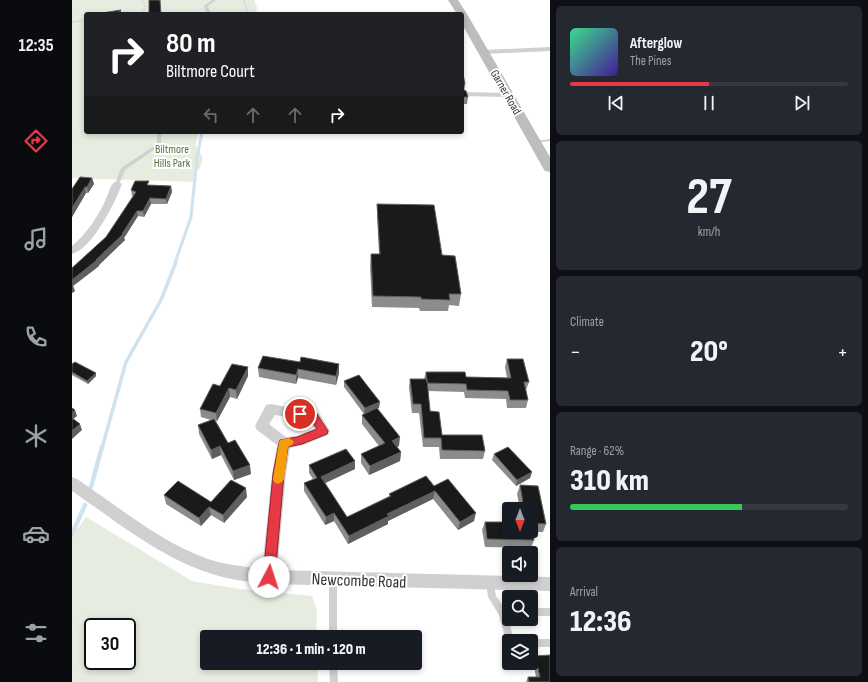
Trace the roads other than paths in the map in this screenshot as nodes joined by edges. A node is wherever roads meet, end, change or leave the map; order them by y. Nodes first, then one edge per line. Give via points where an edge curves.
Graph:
1 (214, 0) edge
2 (453, 0) edge
3 (208, 12) edge
4 (461, 12) edge
5 (464, 18) edge
6 (550, 49) edge
7 (483, 52) junction
8 (464, 94) edge
9 (508, 95) junction
10 (159, 134) edge
11 (550, 140) edge
12 (535, 142) junction
13 (550, 168) edge
14 (117, 184) joint
15 (72, 251) edge
16 (284, 443) dead end
17 (72, 483) edge
18 (269, 577) junction
19 (333, 579) junction
20 (490, 583) junction
21 (550, 584) edge
22 (502, 608) edge
23 (538, 612) edge
24 (550, 612) edge
25 (333, 630) edge
26 (538, 643) edge
27 (550, 643) edge
28 (334, 670) edge
29 (334, 682) edge

1 - 3 lane via 206,6
2 - 4 main road, Garner Road
5 - 7 main road, Garner Road
6 - 7 street
7 - 9 main road, Garner Road
8 - 9 street
9 - 12 main road, Garner Road
10 - 14 lane via 159,144 123,169
11 - 12 lane
12 - 13 main road, Garner Road
14 - 15 street via 112,201 103,215
16 - 18 street
17 - 18 street, Newcombe Road via 169,549 206,565
18 - 19 street, Newcombe Road
19 - 20 street, Newcombe Road
19 - 25 lane
20 - 21 street, Newcombe Road
20 - 22 lane via 492,597
23 - 24 lane
26 - 27 lane
28 - 29 lane

